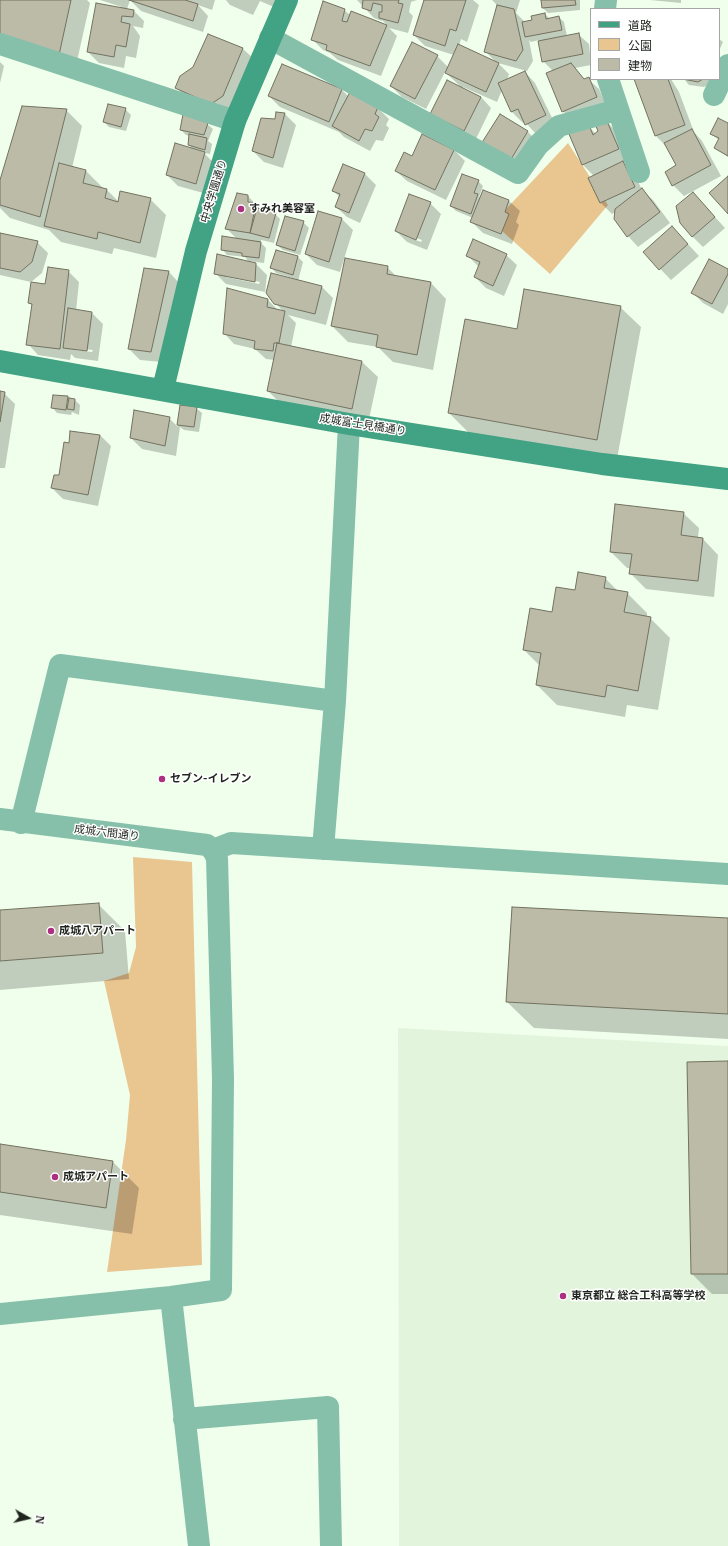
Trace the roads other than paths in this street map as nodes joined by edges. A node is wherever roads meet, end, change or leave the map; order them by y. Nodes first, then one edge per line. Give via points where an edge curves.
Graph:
1 (287, 0) edge
2 (270, 38) junction
3 (0, 44) edge
4 (728, 65) edge
5 (608, 80) edge
6 (714, 95) dead end
7 (617, 110) junction
8 (235, 121) junction
9 (639, 172) dead end
10 (0, 361) edge
11 (163, 389) junction
12 (349, 424) junction
13 (728, 479) edge
14 (335, 701) junction
15 (10, 821) edge
16 (323, 848) junction
17 (213, 850) junction
18 (728, 874) edge
19 (171, 1297) junction
20 (0, 1314) edge
21 (184, 1419) junction
22 (199, 1546) edge
23 (331, 1546) edge

1 - 2 street, 中央学園通り
2 - 7 street via 518,173 538,145 559,126
2 - 8 street, 中央学園通り
3 - 8 street
4 - 6 street
5 - 7 street
7 - 9 street
8 - 11 street, 中央学園通り via 196,251
10 - 11 street, 成城富士見橋通り
11 - 12 street, 成城富士見橋通り
12 - 13 street, 成城富士見橋通り via 602,464
12 - 14 street
14 - 15 street via 60,665
14 - 16 street
15 - 17 street, 成城六間通り via 207,845
16 - 17 street via 231,843
16 - 18 street
17 - 19 street via 217,858 223,1065 221,1290
19 - 20 street
19 - 21 street
21 - 22 street
21 - 23 street via 328,1407

